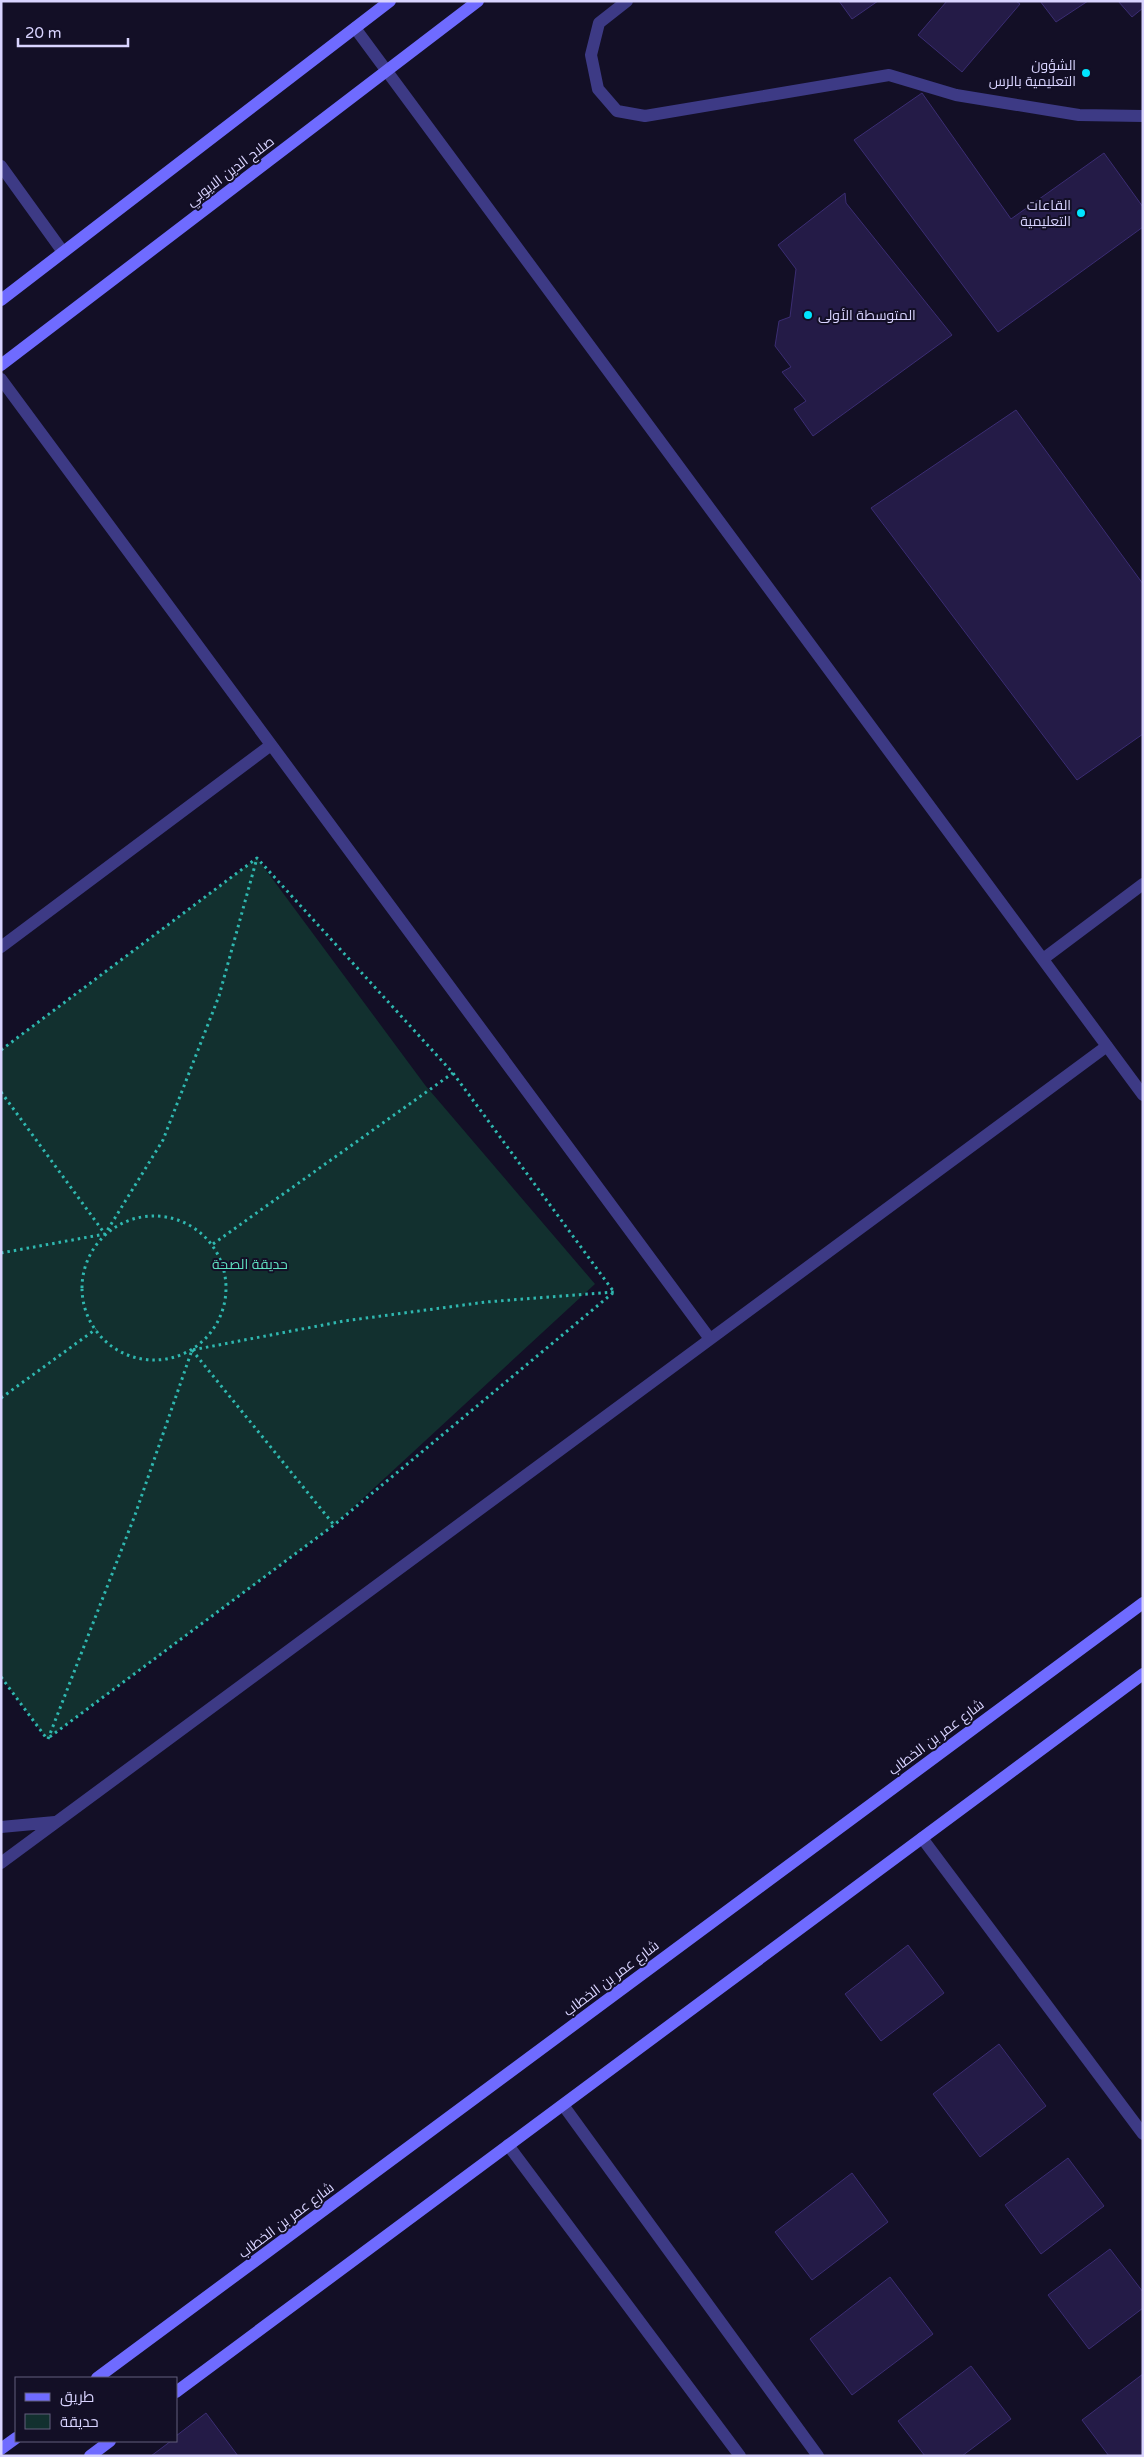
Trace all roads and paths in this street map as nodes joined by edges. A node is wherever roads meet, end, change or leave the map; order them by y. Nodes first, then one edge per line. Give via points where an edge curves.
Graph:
1 (390, 1) edge
2 (478, 1) edge
3 (626, 1) edge
4 (355, 28) junction
5 (386, 71) junction
6 (1143, 116) edge
7 (1, 166) edge
8 (63, 252) junction
9 (1, 300) edge
10 (1, 365) edge
11 (1, 379) edge
12 (271, 745) junction
13 (257, 858) junction
14 (1143, 884) edge
15 (1, 947) edge
16 (1043, 959) junction
17 (1106, 1046) junction
18 (1, 1050) edge
19 (453, 1073) junction
20 (1, 1092) edge
21 (1143, 1095) edge
22 (105, 1234) junction
23 (212, 1244) junction
24 (1, 1253) edge
25 (614, 1292) junction
26 (96, 1329) junction
27 (710, 1339) junction
28 (192, 1350) junction
29 (1, 1398) edge
30 (334, 1524) junction
31 (1143, 1603) edge
32 (1143, 1674) edge
33 (1, 1677) edge
34 (47, 1739) junction
35 (57, 1822) junction
36 (1, 1827) edge
37 (922, 1838) junction
38 (1, 1863) edge
39 (563, 2105) junction
40 (1143, 2134) edge
41 (508, 2145) junction
42 (98, 2377) edge
43 (178, 2391) edge
44 (15, 2439) edge
45 (109, 2442) edge
46 (1, 2449) edge
47 (90, 2456) edge
48 (740, 2456) edge
49 (818, 2456) edge

1 - 4 street
2 - 5 street, صلاح الدين الايوبي
3 - 6 street via 599,23 592,55 598,89 617,111 645,116 889,75 956,95 1070,114
4 - 5 street
4 - 8 street
5 - 10 street, صلاح الدين الايوبي
5 - 16 street
7 - 8 street
8 - 9 street
11 - 12 street
12 - 15 street
12 - 27 street
13 - 18 path
13 - 19 path
13 - 22 path via 219,996 163,1140
14 - 16 street
16 - 17 street
17 - 21 street
17 - 27 street
19 - 23 path
19 - 25 path
20 - 22 path
22 - 23 path via 125,1221 149,1215 173,1217 195,1228
22 - 24 path
22 - 26 path via 90,1254 82,1277 83,1300
23 - 28 path via 224,1267 227,1291 222,1314 210,1335
25 - 28 path via 486,1302 362,1318
25 - 30 path
26 - 28 path via 105,1341 124,1354 147,1360 170,1359
26 - 29 path
27 - 35 street
28 - 30 path
28 - 34 path via 134,1515
30 - 34 path
31 - 42 street, شارع عمر بن الخطاب
32 - 37 street
33 - 34 path
35 - 36 street
35 - 38 street
37 - 39 street
37 - 40 street
39 - 41 street
39 - 49 street
41 - 43 street
41 - 48 street
44 - 46 street
45 - 47 street

